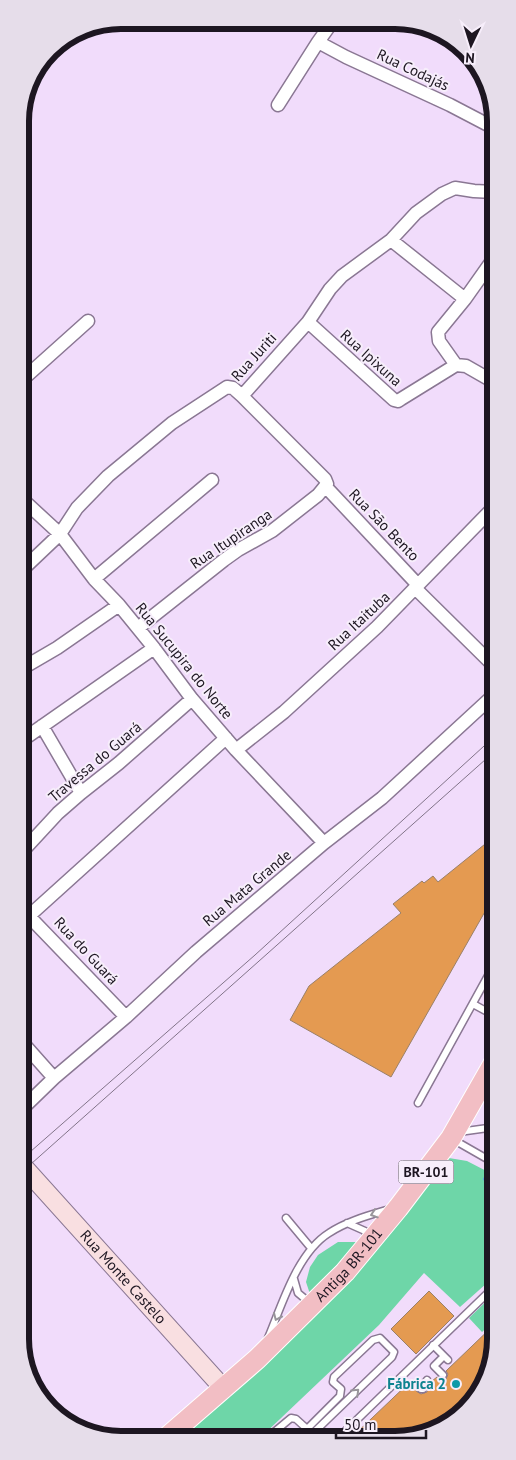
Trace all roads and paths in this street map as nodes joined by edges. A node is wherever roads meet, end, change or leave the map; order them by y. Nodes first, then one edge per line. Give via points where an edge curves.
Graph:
1 (327, 29) edge
2 (318, 42) junction
3 (278, 105) dead end
4 (487, 124) edge
5 (487, 192) edge
6 (391, 240) junction
7 (487, 268) edge
8 (465, 299) junction
9 (88, 321) dead end
10 (308, 322) junction
11 (456, 365) junction
12 (29, 374) edge
13 (487, 378) edge
14 (242, 396) junction
15 (212, 480) dead end
16 (322, 491) junction
17 (29, 505) edge
18 (487, 514) edge
19 (60, 534) junction
20 (29, 563) edge
21 (94, 579) junction
22 (417, 586) junction
23 (119, 605) junction
24 (138, 628) junction
25 (154, 648) junction
26 (487, 659) edge
27 (29, 664) edge
28 (192, 699) junction
29 (487, 701) edge
30 (42, 726) junction
31 (29, 735) edge
32 (226, 738) junction
33 (236, 750) junction
34 (80, 793) junction
35 (324, 843) junction
36 (29, 844) edge
37 (29, 908) edge
38 (29, 914) edge
39 (487, 979) edge
40 (473, 1004) junction
41 (487, 1012) edge
42 (126, 1017) junction
43 (29, 1050) edge
44 (54, 1078) junction
45 (487, 1078) edge
46 (29, 1102) edge
47 (418, 1103) dead end
48 (487, 1128) edge
49 (452, 1136) junction
50 (487, 1158) edge
51 (29, 1173) edge
52 (401, 1205) junction
53 (286, 1218) dead end
54 (347, 1224) junction
55 (367, 1246) junction
56 (311, 1248) junction
57 (294, 1278) junction
58 (487, 1294) edge
59 (313, 1305) junction
60 (433, 1346) junction
61 (260, 1357) junction
62 (443, 1375) dead end
63 (427, 1380) dead end
64 (224, 1389) junction
65 (423, 1389) dead end
66 (174, 1431) edge
67 (275, 1431) edge
68 (315, 1431) edge
69 (345, 1431) edge

1 - 2 street
2 - 3 street
2 - 4 street, Rua Codajás
5 - 6 street, Rua Juriti via 461,188 447,190 416,213
6 - 8 street
6 - 10 street, Rua Juriti via 342,276
7 - 8 street
8 - 11 street via 438,332
9 - 12 street
10 - 11 street, Rua Ipixuna via 394,400 398,401
10 - 14 street, Rua Juriti
11 - 13 street via 469,367
14 - 16 street, Rua São Bento via 327,481
14 - 19 street, Rua Juriti via 233,388 226,387 172,423 94,489
15 - 21 street
16 - 22 street, Rua São Bento
16 - 24 street, Rua Itupiranga via 272,531 224,560
17 - 19 street, Rua Sucupira do Norte
18 - 22 street, Rua Itaituba
19 - 20 street, Rua Juriti
19 - 21 street, Rua Sucupira do Norte
21 - 23 street, Rua Sucupira do Norte
22 - 26 street, Rua São Bento
22 - 33 street, Rua Itaituba via 284,712
23 - 24 street, Rua Sucupira do Norte
23 - 27 street
24 - 25 street, Rua Sucupira do Norte
25 - 28 street, Rua Sucupira do Norte
25 - 30 street
28 - 32 street, Rua Sucupira do Norte
28 - 34 street, Travessa do Guará
29 - 35 street, Rua Mata Grande via 382,798
30 - 31 street
30 - 34 street
32 - 33 street, Rua Sucupira do Norte
32 - 37 street
33 - 35 street, Rua Sucupira do Norte
34 - 36 street, Travessa do Guará
35 - 42 street, Rua Mata Grande via 196,952
38 - 42 street, Rua do Guará
39 - 40 lane
40 - 41 lane
40 - 47 lane
42 - 44 street, Rua Mata Grande
43 - 44 street
44 - 46 street, Rua Mata Grande
45 - 49 main road, Antiga BR-101 / BR-101
48 - 49 lane via 464,1130
49 - 50 lane
49 - 52 main road, Antiga BR-101 / BR-101
51 - 64 street, Rua Monte Castelo
52 -> 54 lane
52 - 55 main road, Antiga BR-101 / BR-101
53 - 56 lane
54 - 55 lane via 365,1231
54 - 56 lane
55 - 59 main road, Antiga BR-101 / BR-101
56 - 57 lane
57 - 59 lane via 298,1293
57 -> 61 lane
58 - 60 lane
59 - 61 main road, Antiga BR-101 / BR-101
60 - 62 lane via 446,1358 434,1366
60 - 69 lane
61 - 64 main road, Antiga BR-101 / BR-101
63 - 65 lane
64 - 66 main road, Antiga BR-101 / BR-101
68 -> 67 lane via 392,1357 394,1352 380,1338 373,1340 334,1377 333,1382 341,1389 340,1396 309,1427 291,1418

